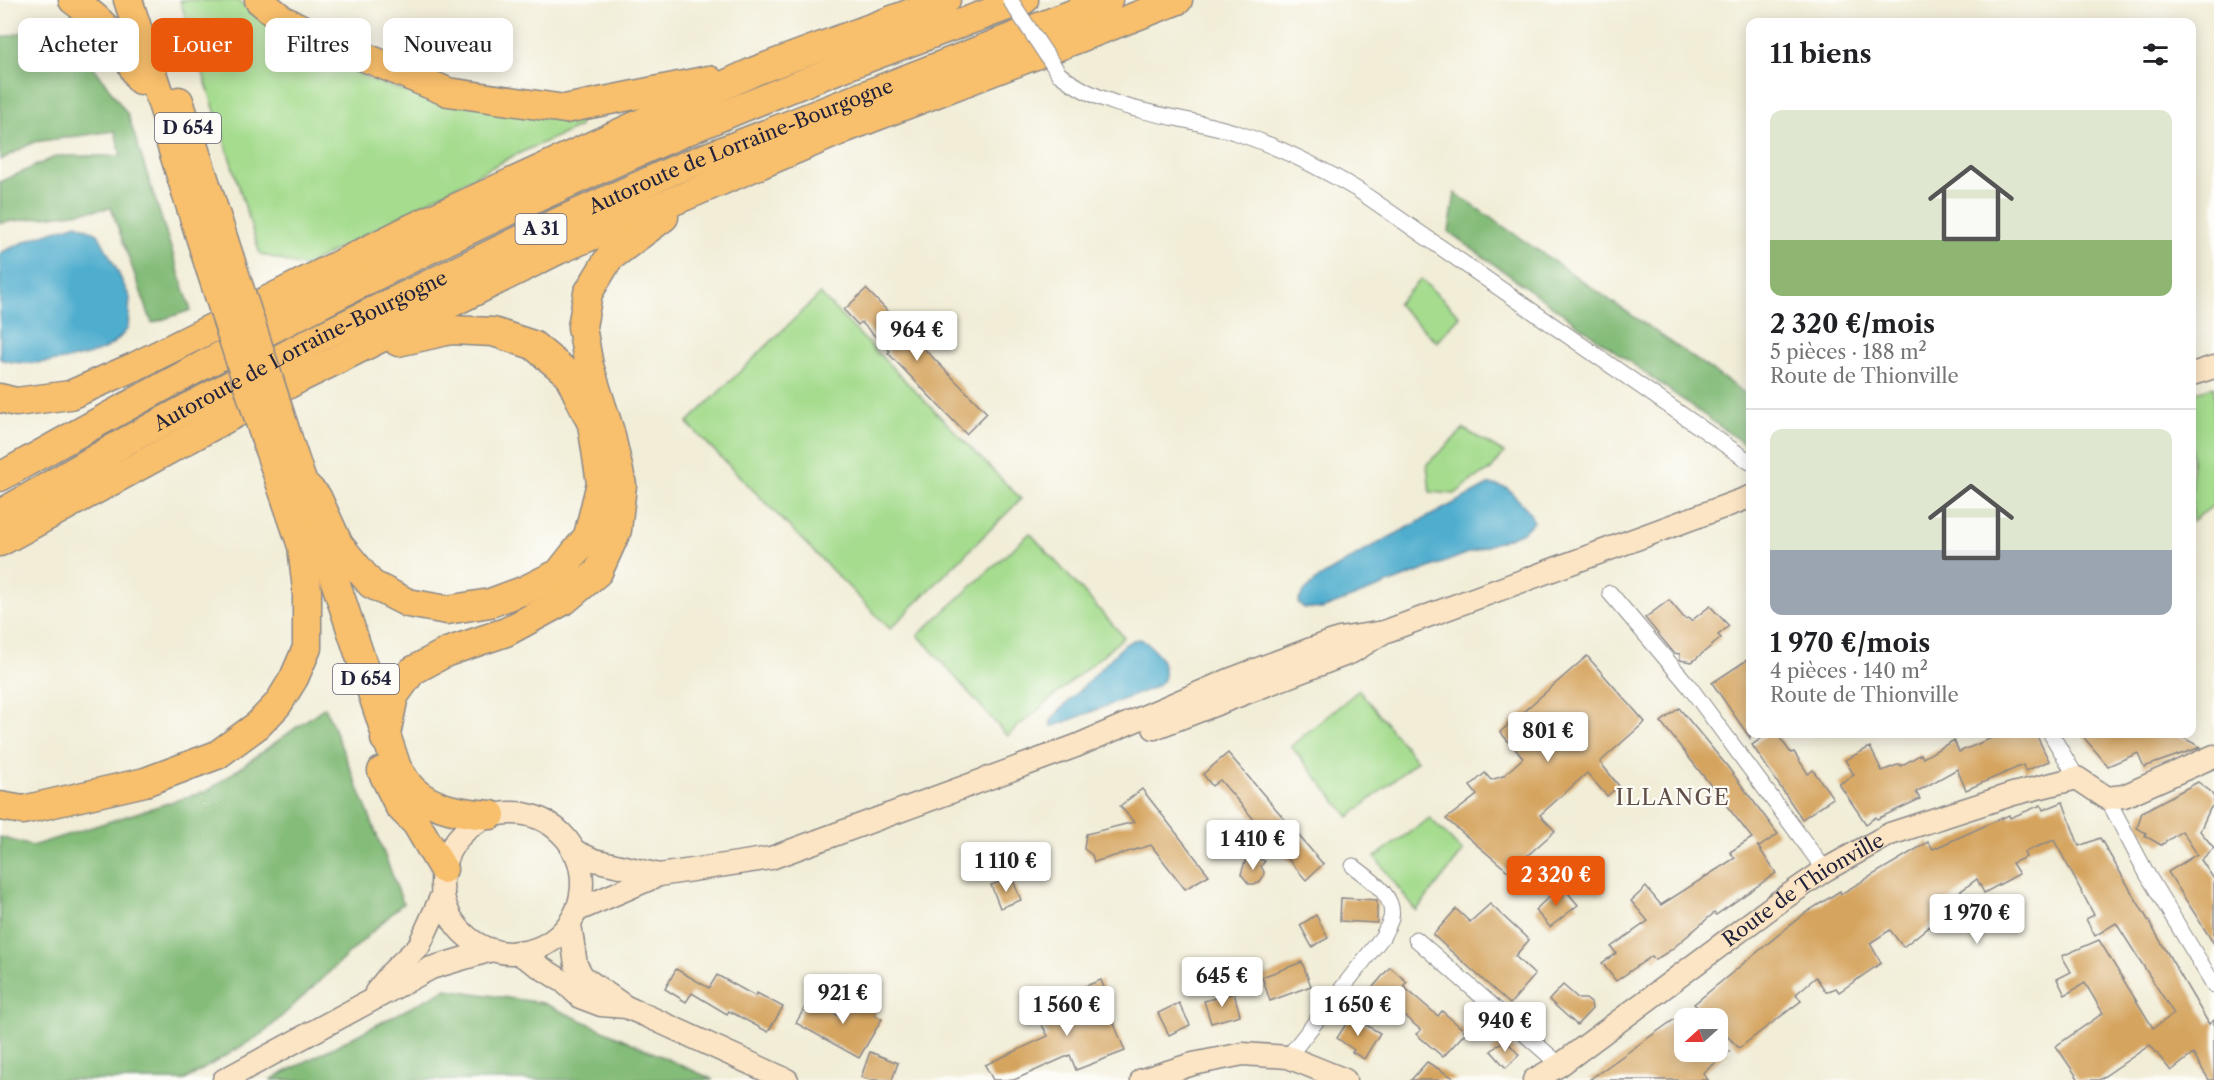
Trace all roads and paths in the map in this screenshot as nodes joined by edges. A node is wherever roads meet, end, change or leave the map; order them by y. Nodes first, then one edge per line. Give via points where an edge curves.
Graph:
1 (73, 0) edge
2 (128, 0) edge
3 (146, 0) edge
4 (259, 0) edge
5 (946, 0) edge
6 (1010, 0) edge
7 (1024, 0) edge
8 (1108, 0) edge
9 (1178, 0) edge
10 (755, 71) junction
11 (846, 128) junction
12 (171, 144) junction
13 (220, 262) junction
14 (2214, 367) edge
15 (2196, 373) edge
16 (309, 374) junction
17 (0, 398) edge
18 (279, 445) junction
19 (1746, 459) edge
20 (0, 477) edge
21 (303, 483) junction
22 (81, 497) junction
23 (1746, 497) edge
24 (0, 514) edge
25 (0, 542) edge
26 (302, 546) junction
27 (0, 554) edge
28 (1610, 593) dead end
29 (1384, 632) junction
30 (1229, 680) junction
31 (1217, 704) junction
32 (2054, 738) edge
33 (386, 739) junction
34 (1077, 746) junction
35 (2209, 763) edge
36 (2077, 778) junction
37 (2107, 798) junction
38 (0, 806) edge
39 (491, 815) junction
40 (572, 850) junction
41 (1353, 866) dead end
42 (1825, 870) junction
43 (659, 875) junction
44 (443, 881) junction
45 (574, 917) junction
46 (1416, 939) dead end
47 (492, 950) junction
48 (516, 952) junction
49 (2214, 985) edge
50 (369, 1000) junction
51 (626, 1007) junction
52 (1288, 1057) junction
53 (1560, 1065) junction
54 (224, 1080) edge
55 (787, 1080) edge
56 (1142, 1080) edge
57 (1345, 1080) edge
58 (1534, 1080) edge

1 - 12 highway via 99,19 123,48 159,128
2 - 12 highway, D 654 via 170,128
3 - 13 highway, D 654
4 - 10 highway via 283,20 448,92 565,109
5 - 10 highway
6 - 19 street, bridge via 1059,74 1069,82 1097,96 1142,110 1237,132 1304,159 1358,190
7 - 20 highway, Autoroute de Lorraine-Bourgogne / A 31 via 804,82 531,201 286,321
8 - 24 highway, Autoroute de Lorraine-Bourgogne / A 31 via 674,170 545,228 318,338
9 - 11 highway
10 - 17 highway via 410,228 134,367 70,395 16,402
11 - 16 highway via 558,250
11 - 33 highway via 667,215 609,258 588,293 582,327 622,485 617,530 598,572 565,600 506,632 447,652 412,672 394,696
12 - 13 highway, D 654
13 - 18 highway, D 654, bridge
14 - 15 main road
16 - 21 highway via 400,342 451,330 493,332 533,345 568,374 592,424 601,483 588,536 559,573 490,603 447,610 408,603 371,584 339,545 317,497
16 - 22 highway
18 - 21 highway, D 654
18 - 26 highway, D 654
21 - 33 highway, D 654
22 - 25 highway
22 - 27 highway
23 - 29 main road
26 - 38 highway via 307,648 278,704 258,725 217,755 145,782 22,810
26 - 44 highway, D 654 via 384,780 399,806 416,823
28 - 42 street via 1689,686
29 - 30 main road via 1339,639
29 - 31 main road via 1352,652
30 - 31 main road via 1229,693
30 - 34 main road
31 - 34 main road via 1139,733
32 - 36 street
33 - 39 highway, D 654 via 397,768 412,790 428,801 462,813
34 - 43 main road via 771,858
35 - 37 main road via 2124,796
36 - 37 main road
36 - 42 main road, Route de Thionville via 2013,794 1890,834
37 - 49 street via 2147,874
39 - 40 main road via 530,815 550,823
39 - 44 main road via 470,826 455,841
40 - 43 main road via 594,860
40 - 45 main road via 580,865 581,889
41 - 52 street via 1381,890 1389,901 1392,917 1383,936
42 - 53 main road, Route de Thionville
43 - 45 main road
44 - 47 main road via 451,916 461,932
44 - 50 main road via 418,946
45 - 48 main road via 547,943
45 - 51 main road via 576,965 583,977
46 - 53 street
47 - 48 main road
47 - 50 main road via 431,968
48 - 51 main road via 564,982 580,997 601,1005
50 - 54 main road
51 - 55 main road
52 - 56 main road via 1243,1054
52 - 57 main road
53 - 58 main road, Route de Thionville

